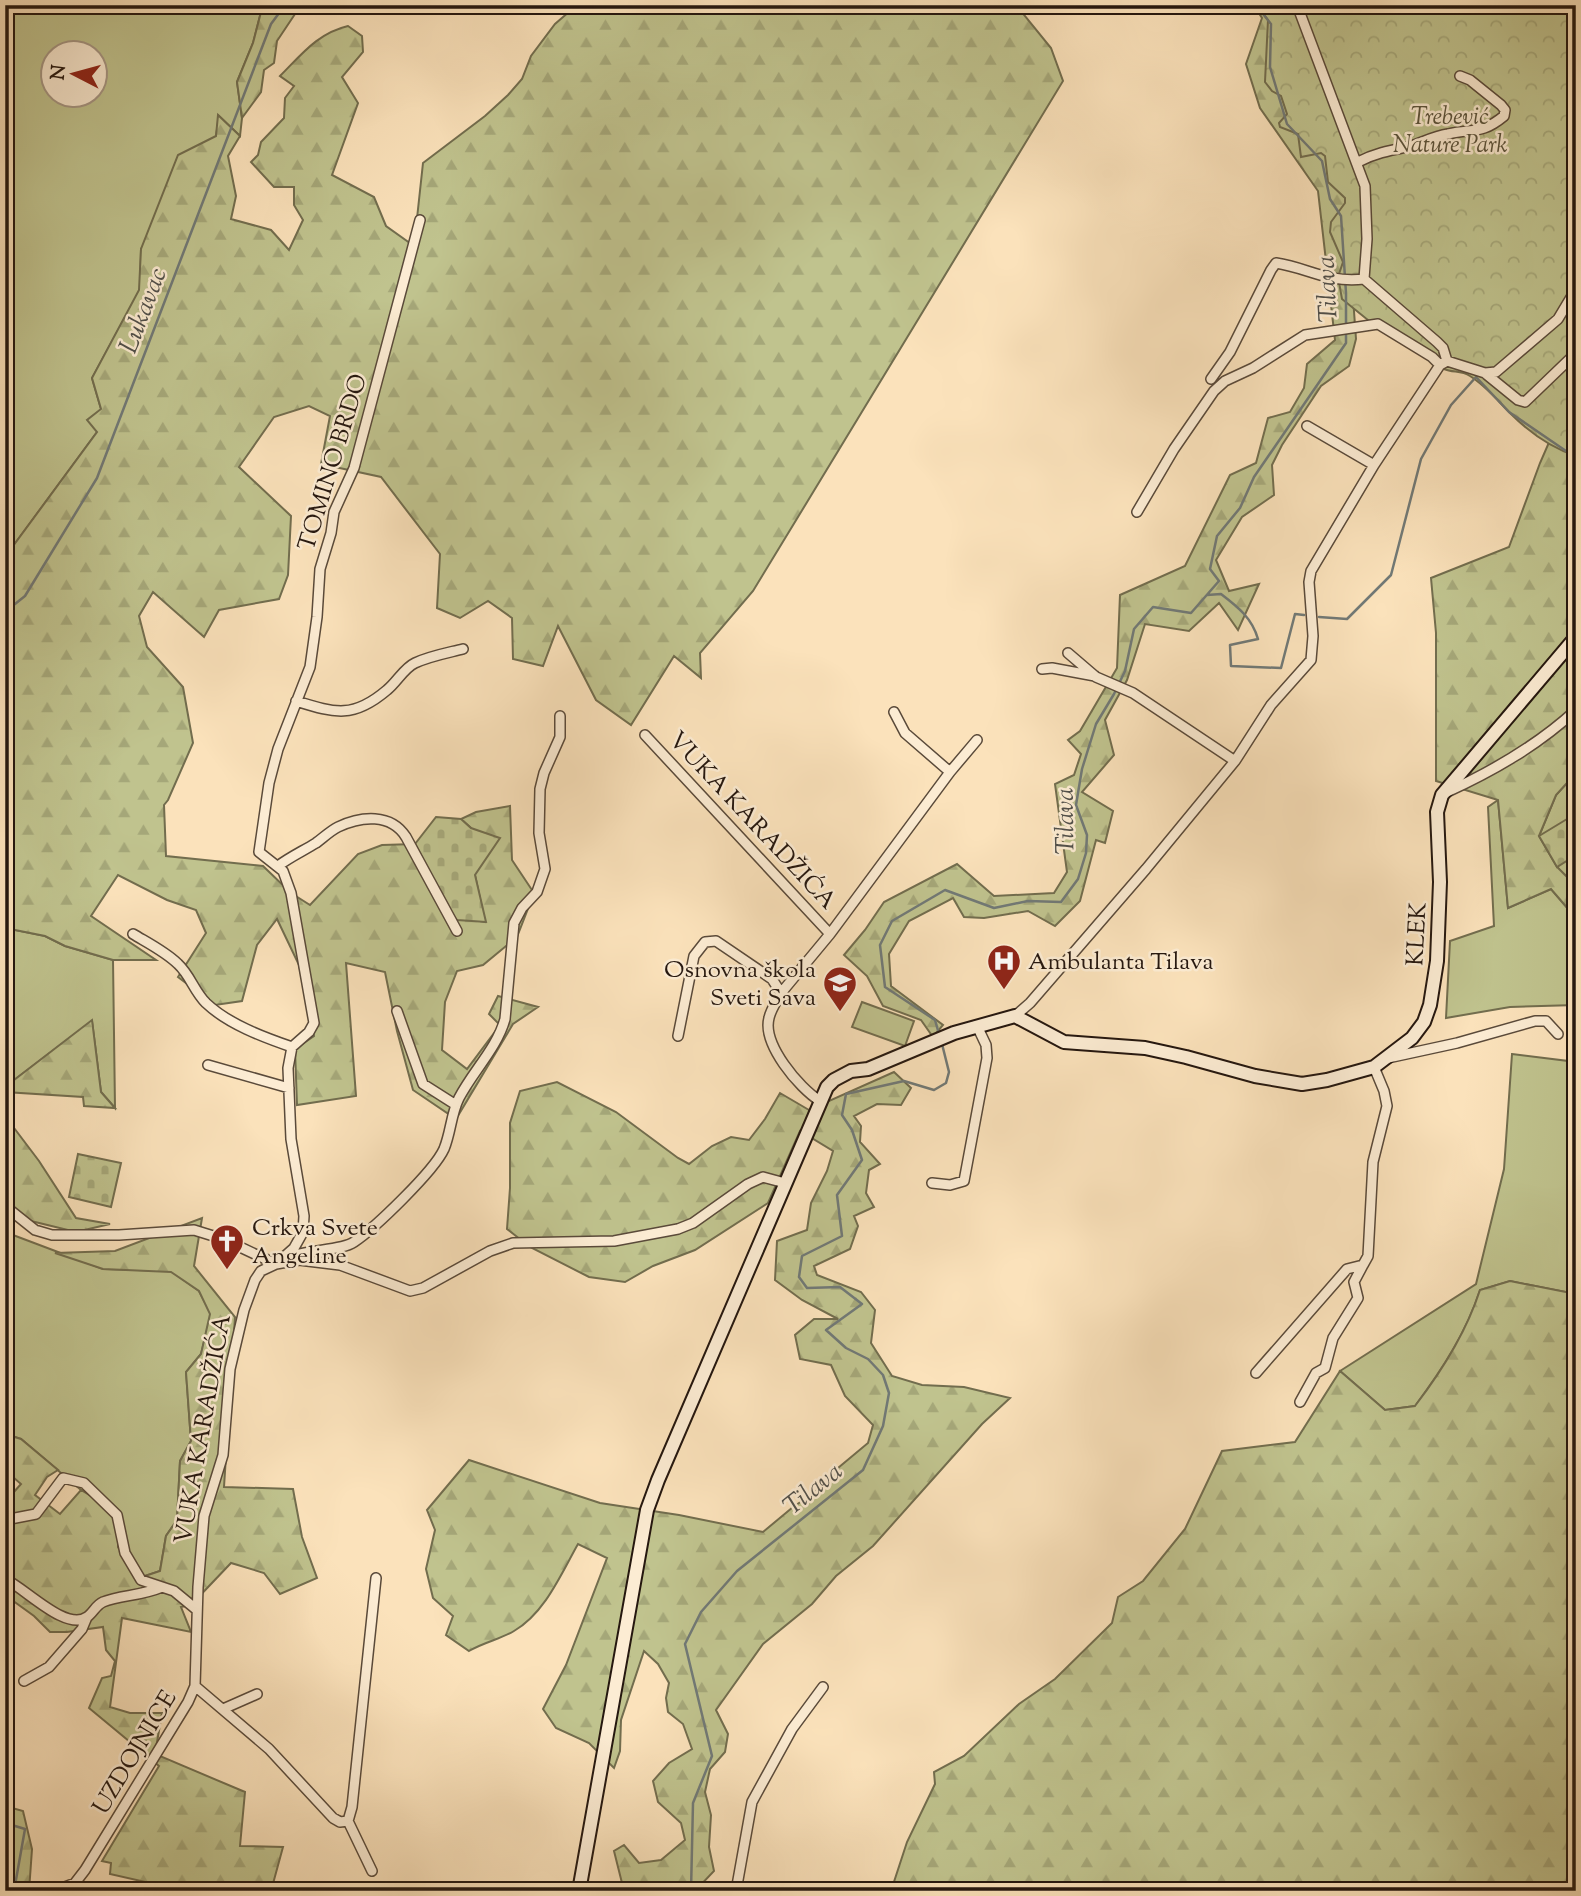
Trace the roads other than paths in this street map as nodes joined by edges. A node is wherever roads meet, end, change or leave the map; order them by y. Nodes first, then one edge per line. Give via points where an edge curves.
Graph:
1 (1297, 5) edge
2 (1460, 76) dead end
3 (1358, 162) junction
4 (420, 220) dead end
5 (1364, 279) junction
6 (1576, 289) edge
7 (1576, 353) edge
8 (1443, 363) junction
9 (1485, 373) junction
10 (1211, 379) dead end
11 (1307, 426) dead end
12 (1374, 465) junction
13 (1137, 512) dead end
14 (1576, 636) edge
15 (463, 649) dead end
16 (1068, 653) dead end
17 (1042, 669) dead end
18 (1096, 677) junction
19 (296, 701) junction
20 (1576, 710) edge
21 (894, 712) dead end
22 (560, 716) dead end
23 (645, 735) dead end
24 (977, 740) dead end
25 (1235, 761) junction
26 (950, 772) junction
27 (1442, 795) junction
28 (278, 866) junction
29 (457, 931) dead end
30 (134, 933) dead end
31 (830, 934) junction
32 (781, 993) junction
33 (397, 1011) dead end
34 (1015, 1016) junction
35 (978, 1028) junction
36 (1558, 1034) dead end
37 (678, 1036) dead end
38 (292, 1046) junction
39 (1387, 1058) junction
40 (208, 1065) dead end
41 (1374, 1067) junction
42 (289, 1088) junction
43 (820, 1101) junction
44 (456, 1105) junction
45 (785, 1183) junction
46 (932, 1183) dead end
47 (5, 1206) edge
48 (276, 1264) junction
49 (1363, 1265) junction
50 (1256, 1373) dead end
51 (1300, 1402) dead end
52 (5, 1520) edge
53 (376, 1578) dead end
54 (5, 1579) edge
55 (162, 1587) junction
56 (197, 1610) junction
57 (87, 1617) junction
58 (24, 1681) dead end
59 (195, 1686) junction
60 (823, 1687) dead end
61 (257, 1694) dead end
62 (223, 1709) junction
63 (348, 1821) junction
64 (372, 1871) dead end
65 (54, 1891) edge
66 (579, 1891) edge
67 (736, 1891) edge

1 - 3 street
2 - 3 street via 1501,105 1504,116 1480,131 1435,136
3 - 5 street via 1366,186
4 - 19 street, TOMINO BRDO via 354,468 334,512 320,569 310,667
5 - 8 street via 1443,348
5 - 10 street via 1321,277 1276,263
6 - 9 street via 1544,332 1496,372
7 - 9 street via 1525,402
8 - 9 street
8 - 12 street
8 - 13 street via 1378,324 1304,335 1225,381 1182,438
11 - 12 street
12 - 25 street via 1311,571 1311,660 1270,705
14 - 27 street
15 - 19 street via 413,664 387,690 345,712
16 - 18 street
17 - 18 street
18 - 25 street via 1133,694
19 - 28 street, TOMINO BRDO via 269,783 259,852
20 - 27 street via 1515,757
21 - 26 street via 905,733
22 - 44 street via 560,737 540,789 545,869 537,892 514,923 505,1019
23 - 31 street, VUKA KARADŽIĆA
24 - 26 street, VUKA KARADŽIĆA
25 - 34 street
26 - 31 street, VUKA KARADŽIĆA
27 - 39 street, KLEK via 1437,824 1437,961 1430,1004 1424,1023
28 - 29 street via 336,828 360,820 390,821 401,830
28 - 38 street, TOMINO BRDO via 291,893 314,1023
30 - 38 street via 178,964 209,1006 246,1029
31 - 32 street, VUKA KARADŽIĆA
32 - 37 street via 772,979 737,954 716,941 705,942 694,956
32 - 43 street, VUKA KARADŽIĆA via 768,1021 769,1032 788,1073
33 - 44 street via 423,1084
34 - 35 street
34 - 41 street via 1064,1042 1145,1048 1301,1084
35 - 43 street via 868,1069 850,1071 834,1080
35 - 46 street via 987,1058 964,1181
36 - 39 street via 1546,1021 1535,1021
38 - 42 street
39 - 41 street
40 - 42 street
41 - 49 street via 1387,1106 1373,1161 1368,1256
42 - 48 street via 303,1232
43 - 45 street
44 - 48 street via 452,1130 431,1169 359,1238 345,1246 300,1252
45 - 48 street via 764,1177 693,1223 667,1231 614,1241 513,1243 410,1292 340,1265
45 - 66 street via 647,1510
47 - 48 street via 35,1230 52,1235 194,1230 223,1238
48 - 56 street, VUKA KARADŽIĆA via 261,1271 255,1280 230,1368 223,1454 204,1516
49 - 50 street via 1347,1269
49 - 51 street via 1354,1282 1358,1297 1333,1338 1325,1368 1315,1373
52 - 55 street via 36,1514 63,1478 84,1483 117,1515 125,1553 141,1580
53 - 63 street
54 - 57 street via 63,1618
55 - 56 street
55 - 57 street via 102,1602
56 - 59 street, UZDOJNICE
57 - 58 street via 49,1667
59 - 62 street
59 - 65 street, UZDOJNICE via 85,1870 75,1883
60 - 67 street via 792,1729 752,1802
61 - 62 street
62 - 63 street via 270,1749 333,1818
63 - 64 street

